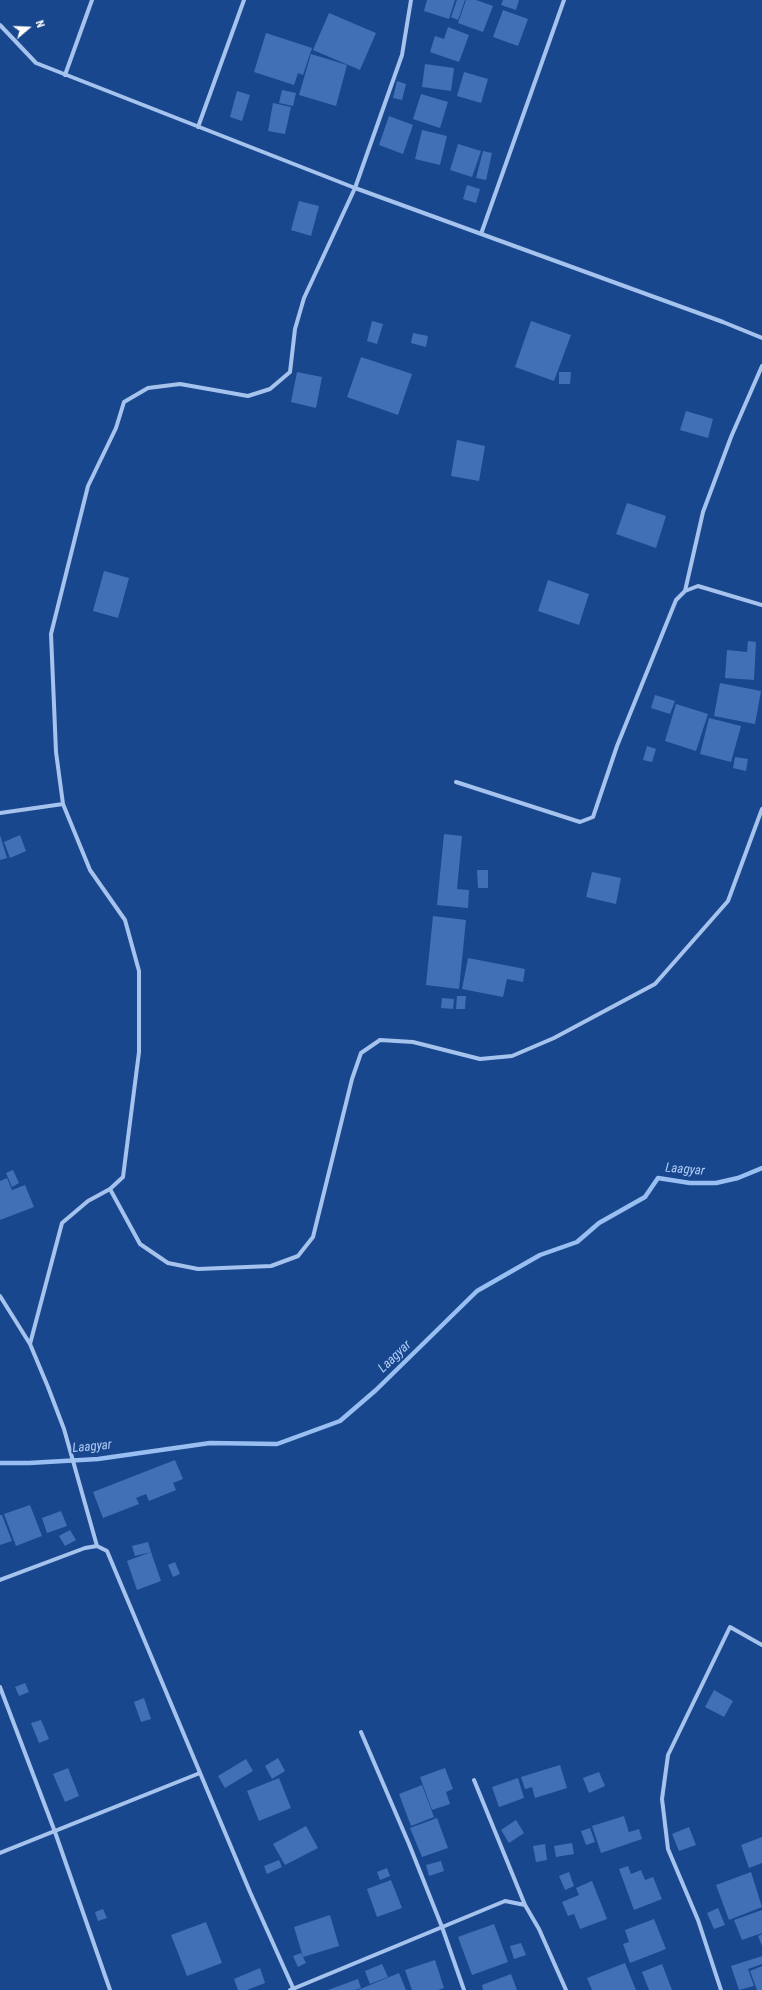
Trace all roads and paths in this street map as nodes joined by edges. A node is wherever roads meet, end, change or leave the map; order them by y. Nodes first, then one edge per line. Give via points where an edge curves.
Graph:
1 (92, 0) edge
2 (244, 0) edge
3 (411, 0) edge
4 (564, 0) edge
5 (0, 25) edge
6 (66, 75) junction
7 (198, 127) junction
8 (355, 188) junction
9 (481, 234) junction
10 (762, 338) edge
11 (762, 366) edge
12 (685, 591) junction
13 (762, 605) edge
14 (456, 782) dead end
15 (62, 804) junction
16 (762, 809) edge
17 (0, 813) edge
18 (110, 1189) junction
19 (0, 1296) edge
20 (30, 1344) junction
21 (97, 1546) junction
22 (0, 1580) edge
23 (762, 1645) edge
24 (0, 1687) edge
25 (361, 1732) dead end
26 (200, 1773) junction
27 (474, 1780) dead end
28 (56, 1832) junction
29 (0, 1853) edge
30 (525, 1905) junction
31 (442, 1927) junction
32 (110, 1990) edge
33 (292, 1990) edge
34 (464, 1990) edge
35 (566, 1990) edge
36 (721, 1990) edge

1 - 6 street
2 - 7 street
3 - 8 street via 402,55
4 - 9 street
5 - 6 street via 36,63
6 - 7 street
7 - 8 street
8 - 9 street
8 - 15 street via 304,298 295,330 290,372 270,389 248,396 180,384 148,388 124,402 116,428 88,486 52,634 56,752
9 - 10 street
11 - 12 street via 731,437 703,512
12 - 13 street via 698,586
12 - 14 street via 676,600 620,739 593,817 580,822
15 - 17 street
15 - 18 street via 90,870 125,920 139,971 139,1052 124,1177
16 - 18 street via 728,901 655,984 554,1038 512,1056 480,1060 413,1042 380,1040 361,1053 352,1079 313,1237 298,1256 271,1266 198,1269 168,1263 140,1244
18 - 20 street via 88,1201 62,1223
19 - 20 street
20 - 21 street via 64,1429
21 - 22 street via 85,1548
21 - 26 street via 106,1551 112,1560
23 - 36 street via 730,1627 668,1755 662,1798 668,1849 698,1920
24 - 28 street
25 - 31 street
26 - 28 street
26 - 33 street
27 - 30 street
28 - 29 street
28 - 32 street
30 - 31 street via 505,1901
30 - 35 street via 539,1929
31 - 33 street
31 - 34 street

